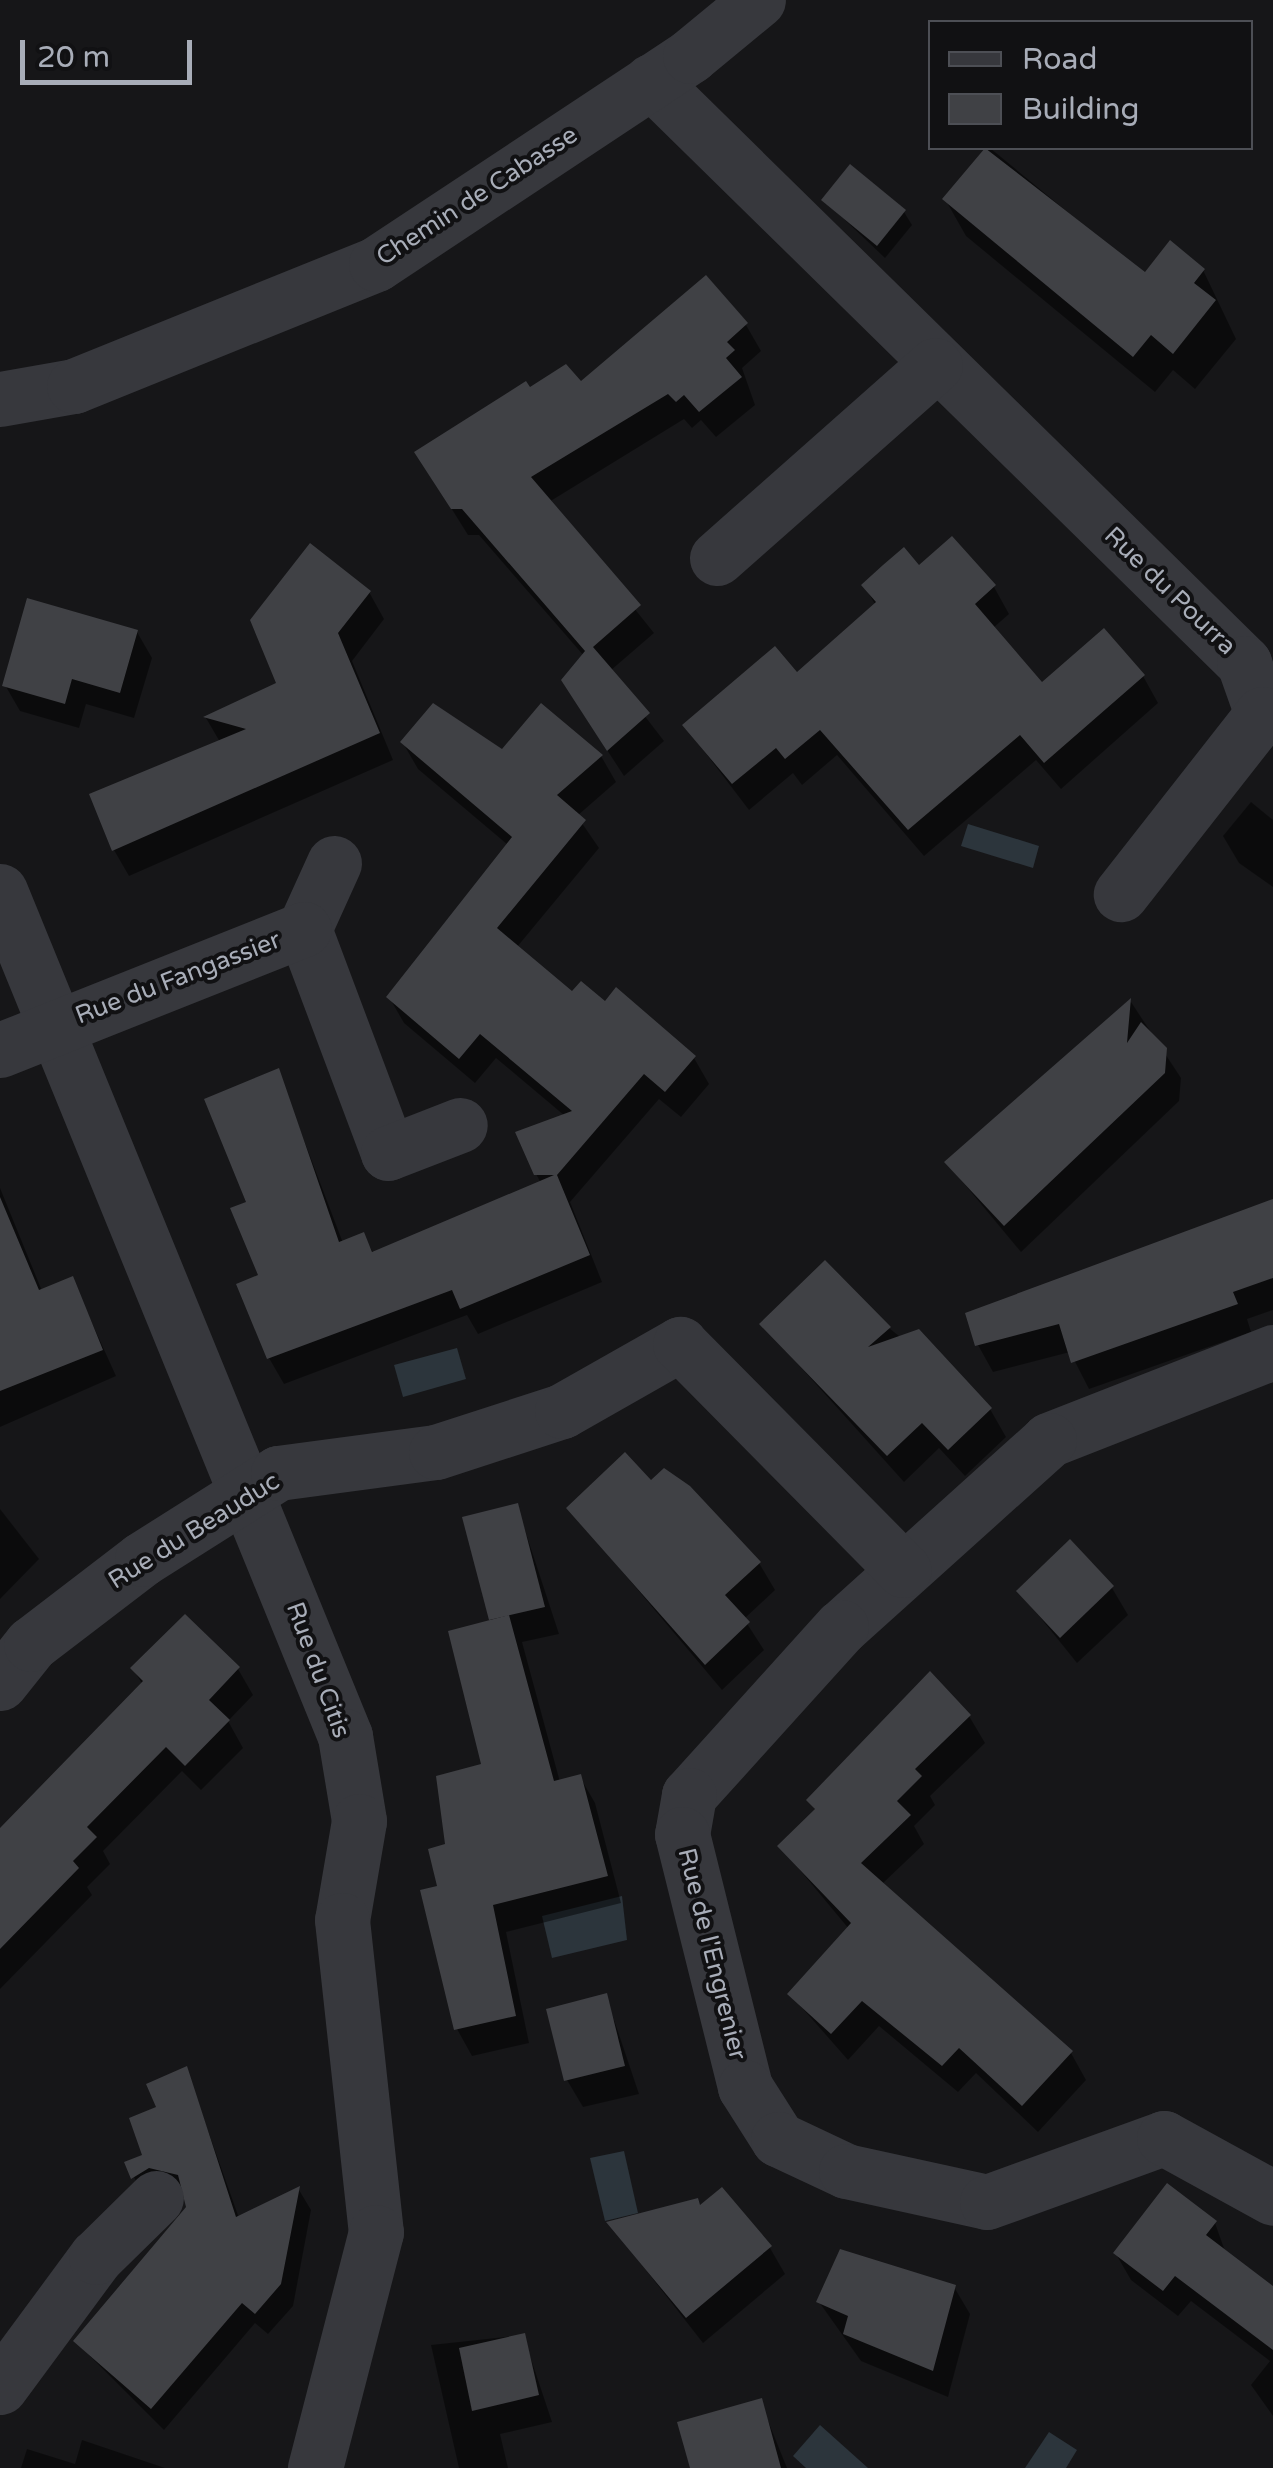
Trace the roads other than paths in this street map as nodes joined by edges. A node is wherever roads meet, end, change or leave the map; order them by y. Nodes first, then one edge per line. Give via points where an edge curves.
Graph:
1 (758, 0) edge
2 (651, 82) junction
3 (935, 364) junction
4 (0, 399) edge
5 (717, 558) dead end
6 (334, 864) dead end
7 (0, 891) edge
8 (1121, 894) dead end
9 (304, 929) junction
10 (52, 1028) junction
11 (0, 1050) edge
12 (460, 1125) dead end
13 (1273, 1352) edge
14 (250, 1491) junction
15 (904, 1570) junction
16 (0, 1683) edge
17 (156, 2198) dead end
18 (1273, 2198) edge
19 (0, 2387) edge
20 (314, 2468) edge

1 - 2 street, Chemin de Cabasse
2 - 3 street, Rue du Pourra
2 - 4 street, Chemin de Cabasse via 376,264 74,386
3 - 5 street
3 - 8 street, Rue du Pourra via 1244,664 1262,714
6 - 9 street, Rue du Fangassier
7 - 10 street, Rue du Citis
9 - 10 street, Rue du Fangassier
9 - 12 street, Rue du Fangassier via 388,1153
10 - 11 street, Rue du Fangassier
10 - 14 street, Rue du Citis
13 - 15 street, Rue de l'Engrenier via 1048,1440
14 - 15 street, Rue du Beauduc via 278,1474 436,1452 562,1411 680,1344
14 - 16 street, Rue du Beauduc via 78,1608
14 - 20 street, Rue du Citis via 345,1736 359,1821 342,1920 376,2232
15 - 18 street, Rue de l'Engrenier via 689,1795 682,1834 745,2086 778,2139 846,2171 987,2202 1164,2138
17 - 19 street via 96,2257

